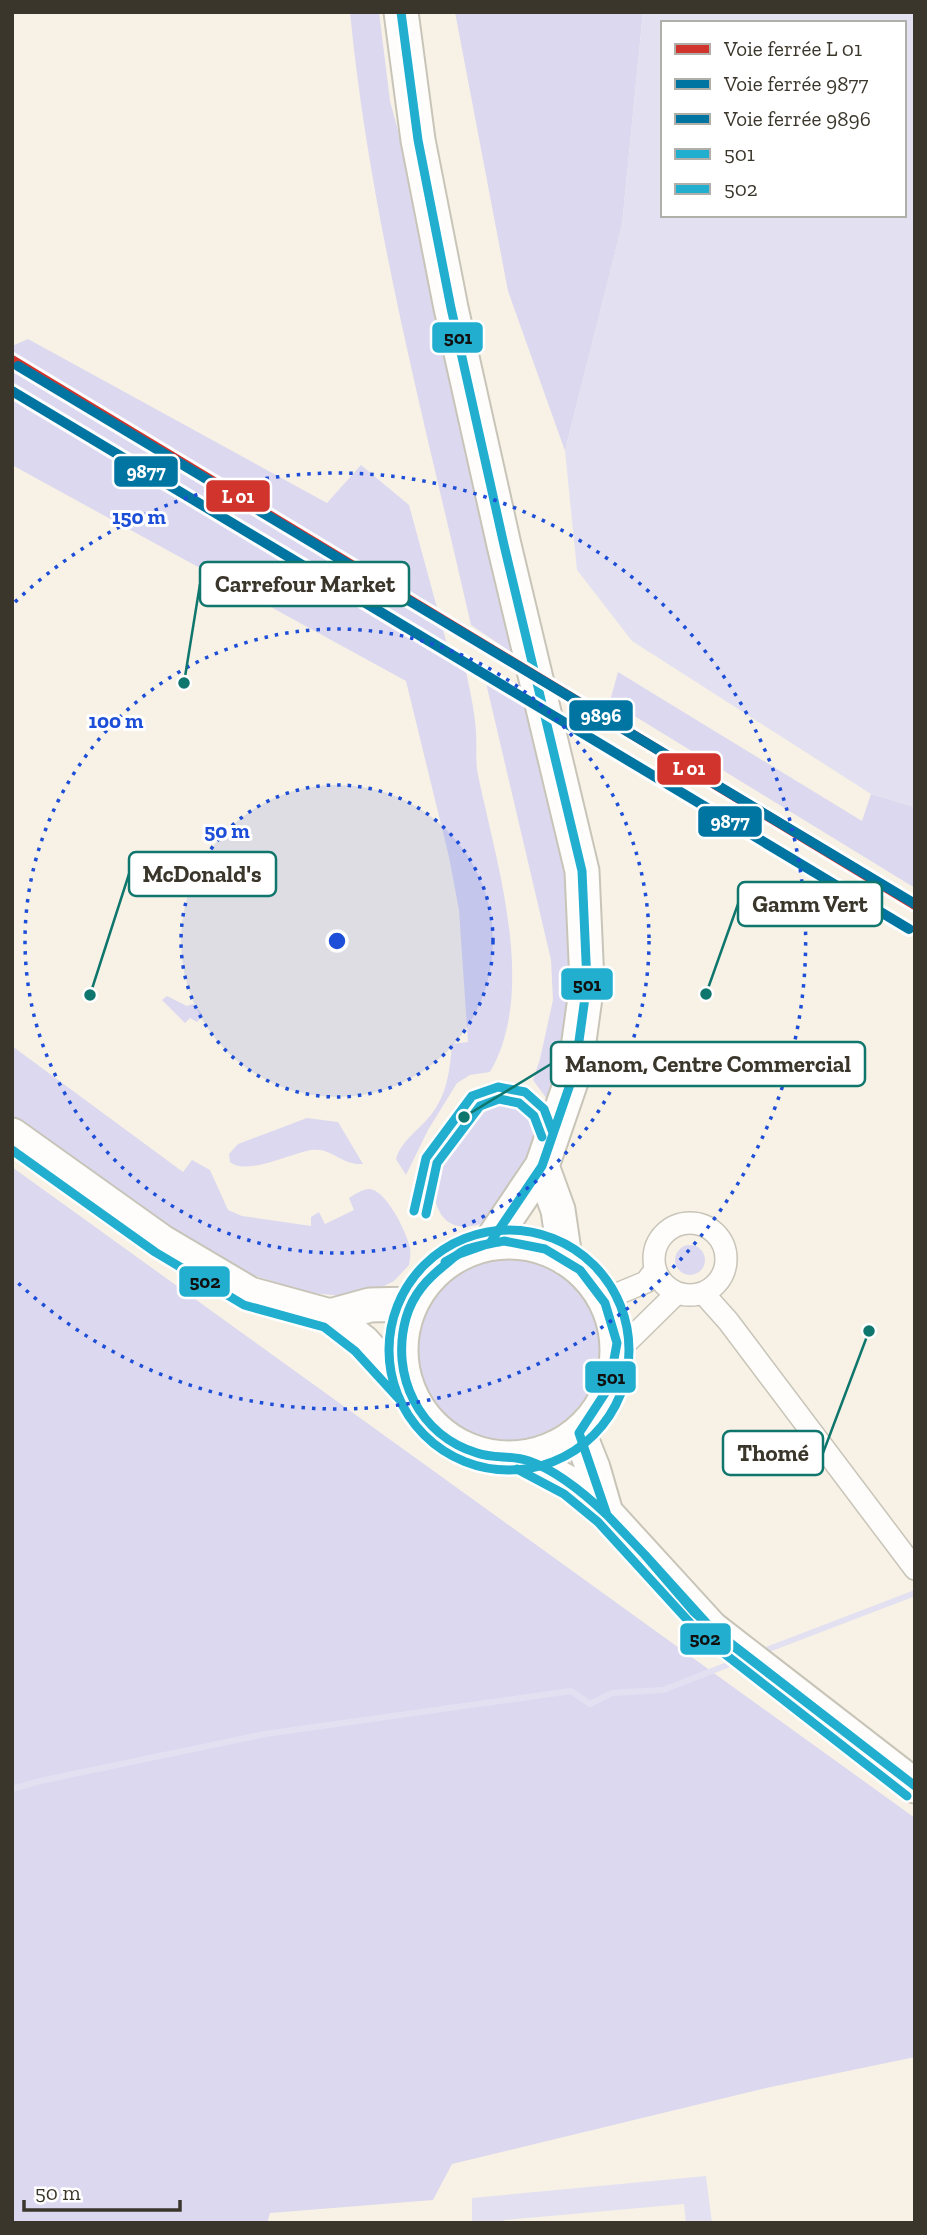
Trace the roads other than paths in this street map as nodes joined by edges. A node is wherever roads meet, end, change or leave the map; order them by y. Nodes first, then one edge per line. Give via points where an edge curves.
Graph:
1 (401, 12) edge
2 (12, 1135) edge
3 (542, 1166) junction
4 (490, 1243) junction
5 (565, 1258) junction
6 (655, 1270) junction
7 (597, 1288) junction
8 (677, 1293) junction
9 (703, 1293) junction
10 (411, 1304) junction
11 (330, 1316) junction
12 (617, 1352) junction
13 (408, 1391) junction
14 (579, 1433) junction
15 (523, 1458) junction
16 (606, 1513) junction
17 (915, 1569) edge
18 (915, 1786) edge

1 - 3 main road via 418,140 452,308 582,871 587,983 575,1070
2 - 11 main road via 162,1242 250,1294
3 - 4 main road
3 - 5 main road via 558,1210
4 - 5 main road via 542,1247
4 - 10 main road via 444,1263 425,1281
5 - 7 main road
6 - 7 street via 646,1282 625,1292
6 - 8 street via 667,1288
6 - 9 street via 656,1248 667,1231 687,1223 709,1228 723,1244 726,1263 719,1281
7 - 12 main road via 612,1318
8 - 9 street
8 - 12 street
9 - 17 street
10 - 11 main road via 370,1305
10 - 13 main road via 402,1332 400,1362
11 - 13 main road via 363,1342
12 - 14 main road via 607,1396
13 - 15 main road via 419,1412 454,1444 487,1456
14 - 15 main road via 562,1445
14 - 16 main road
15 - 16 main road via 571,1485
16 - 18 main road via 711,1629

